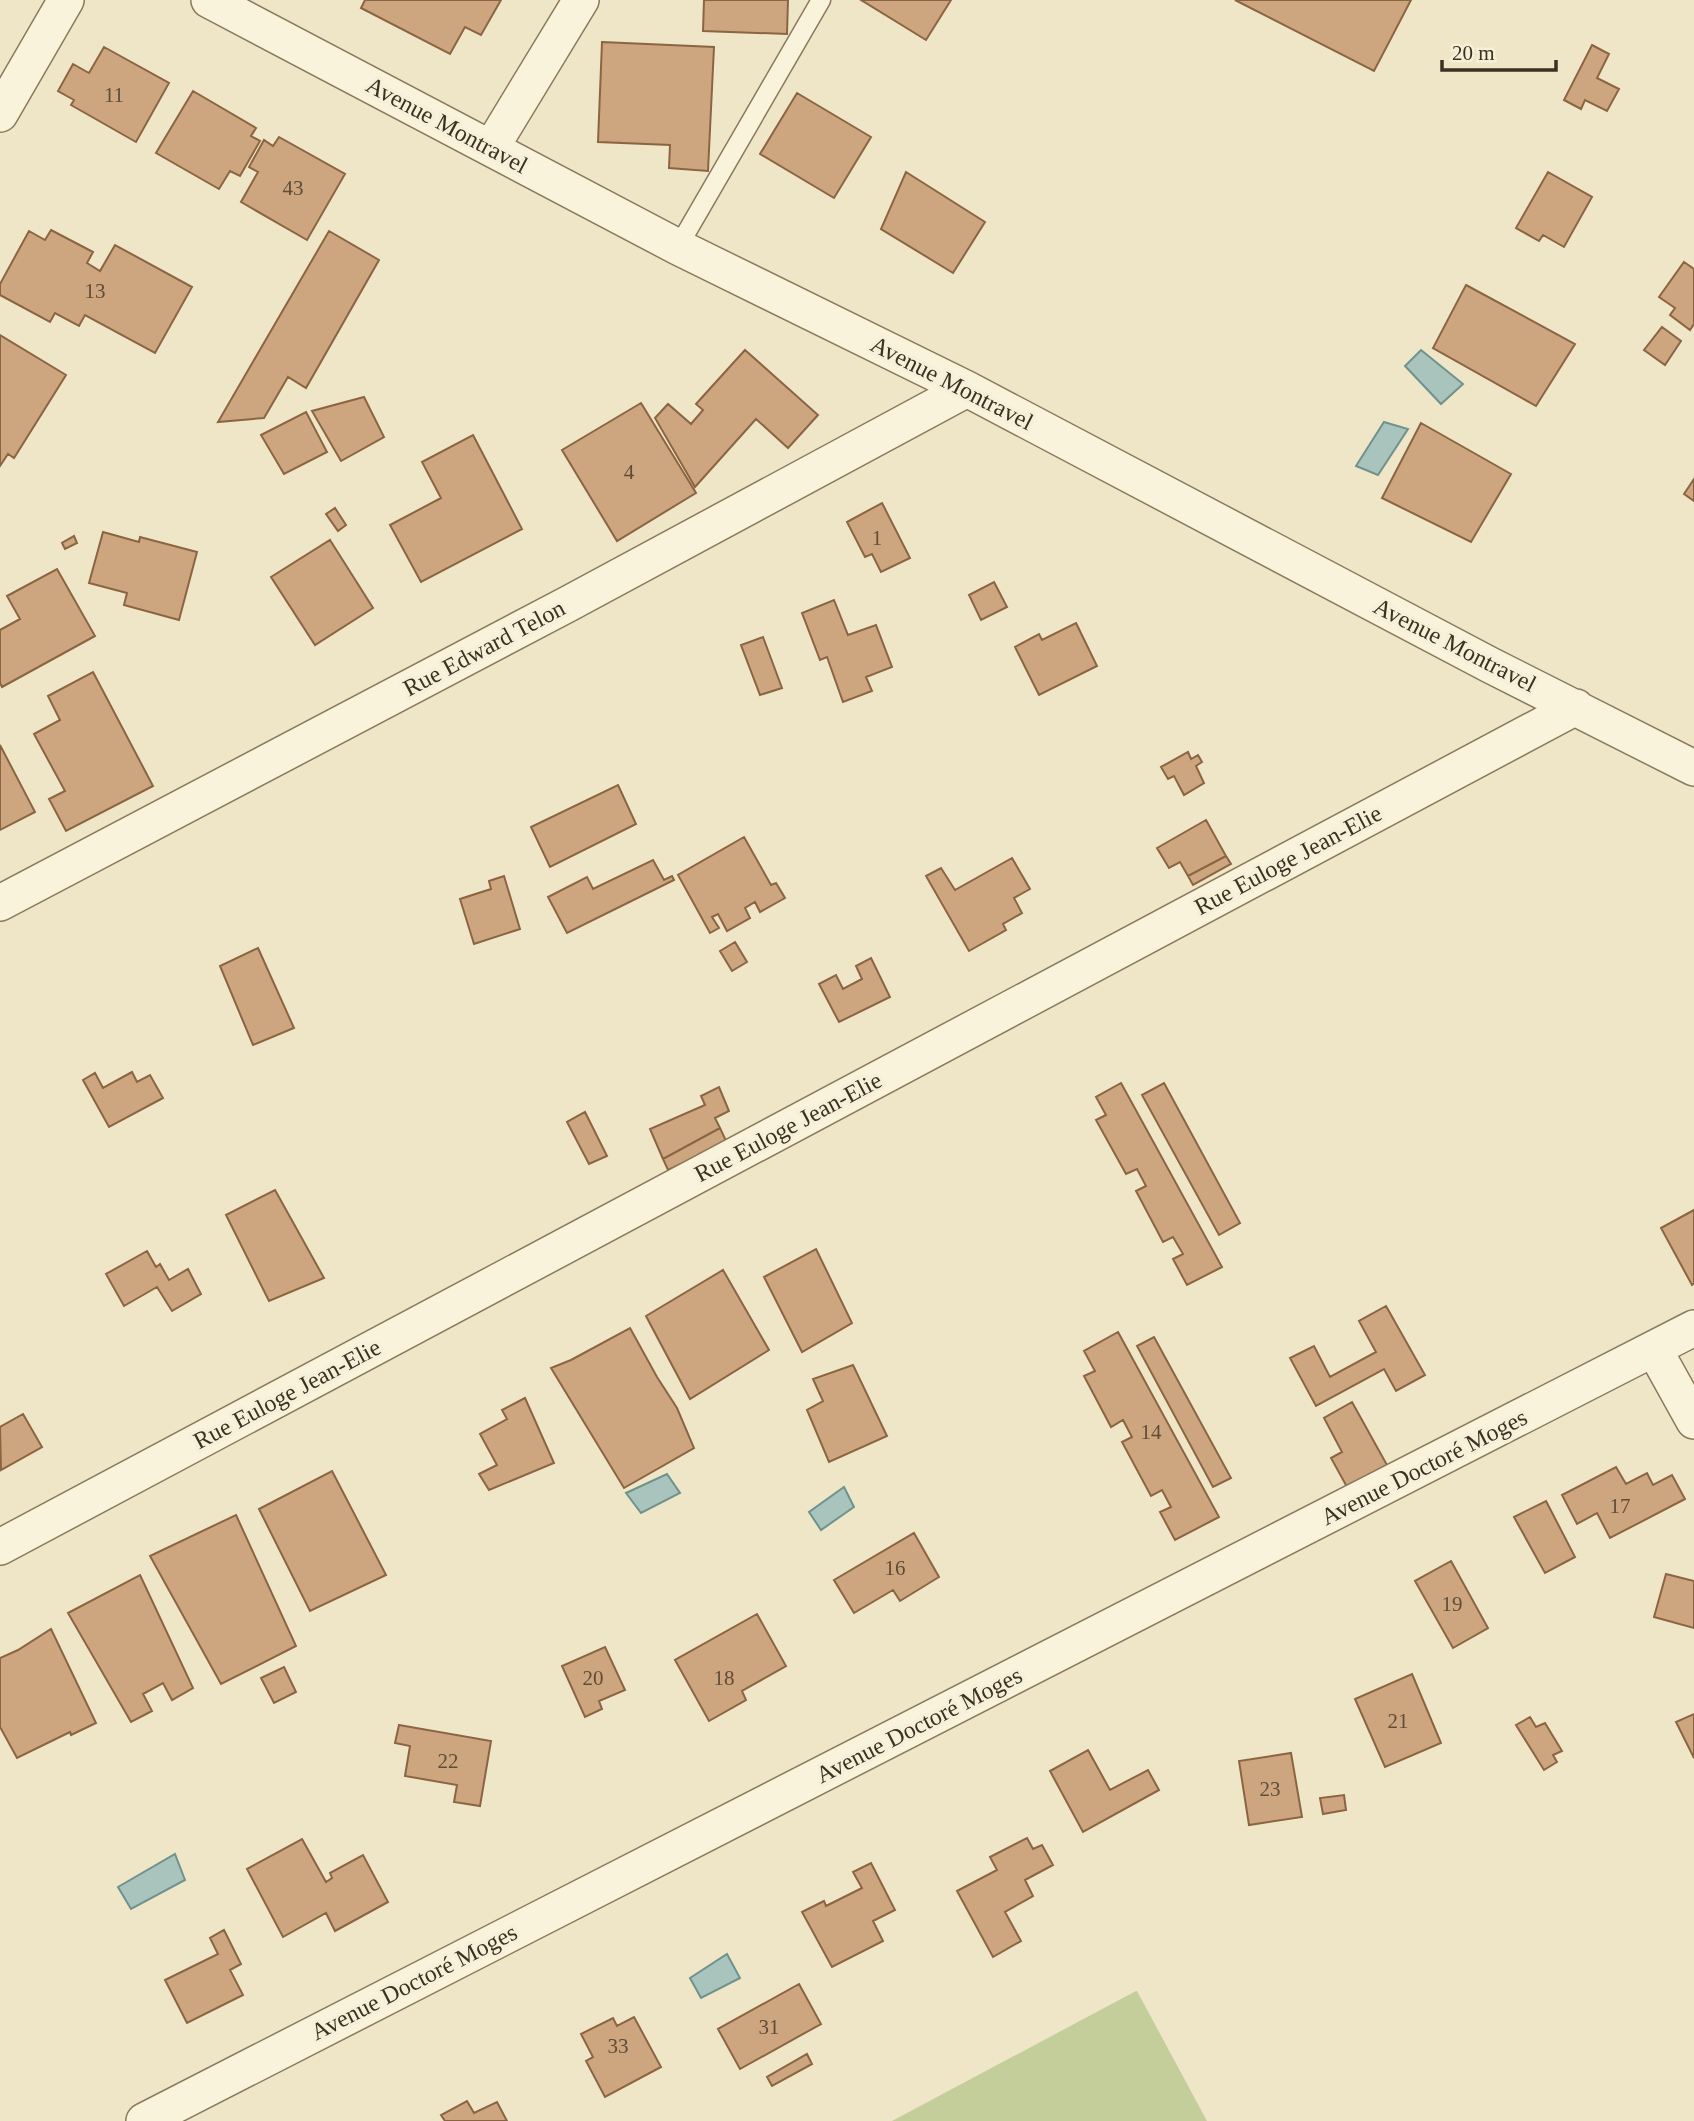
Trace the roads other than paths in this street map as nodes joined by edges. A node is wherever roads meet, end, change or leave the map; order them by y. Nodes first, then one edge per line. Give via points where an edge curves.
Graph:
1 (66, 0) edge
2 (209, 0) edge
3 (581, 0) edge
4 (821, 0) edge
5 (0, 114) edge
6 (491, 148) junction
7 (678, 247) junction
8 (967, 389) junction
9 (1576, 707) junction
10 (1694, 768) edge
11 (0, 903) edge
12 (1694, 1328) edge
13 (1654, 1349) junction
14 (1694, 1421) edge
15 (0, 1547) edge
16 (144, 2121) edge

1 - 5 street
2 - 6 street, Avenue Montravel
3 - 6 street
4 - 7 lane
6 - 7 street, Avenue Montravel
7 - 8 street, Avenue Montravel
8 - 9 street, Avenue Montravel
8 - 11 street, Rue Edward Telon
9 - 10 street, Avenue Montravel
9 - 15 street, Rue Euloge Jean-Elie
12 - 13 street, Avenue Doctoré Moges
13 - 14 street
13 - 16 street, Avenue Doctoré Moges

